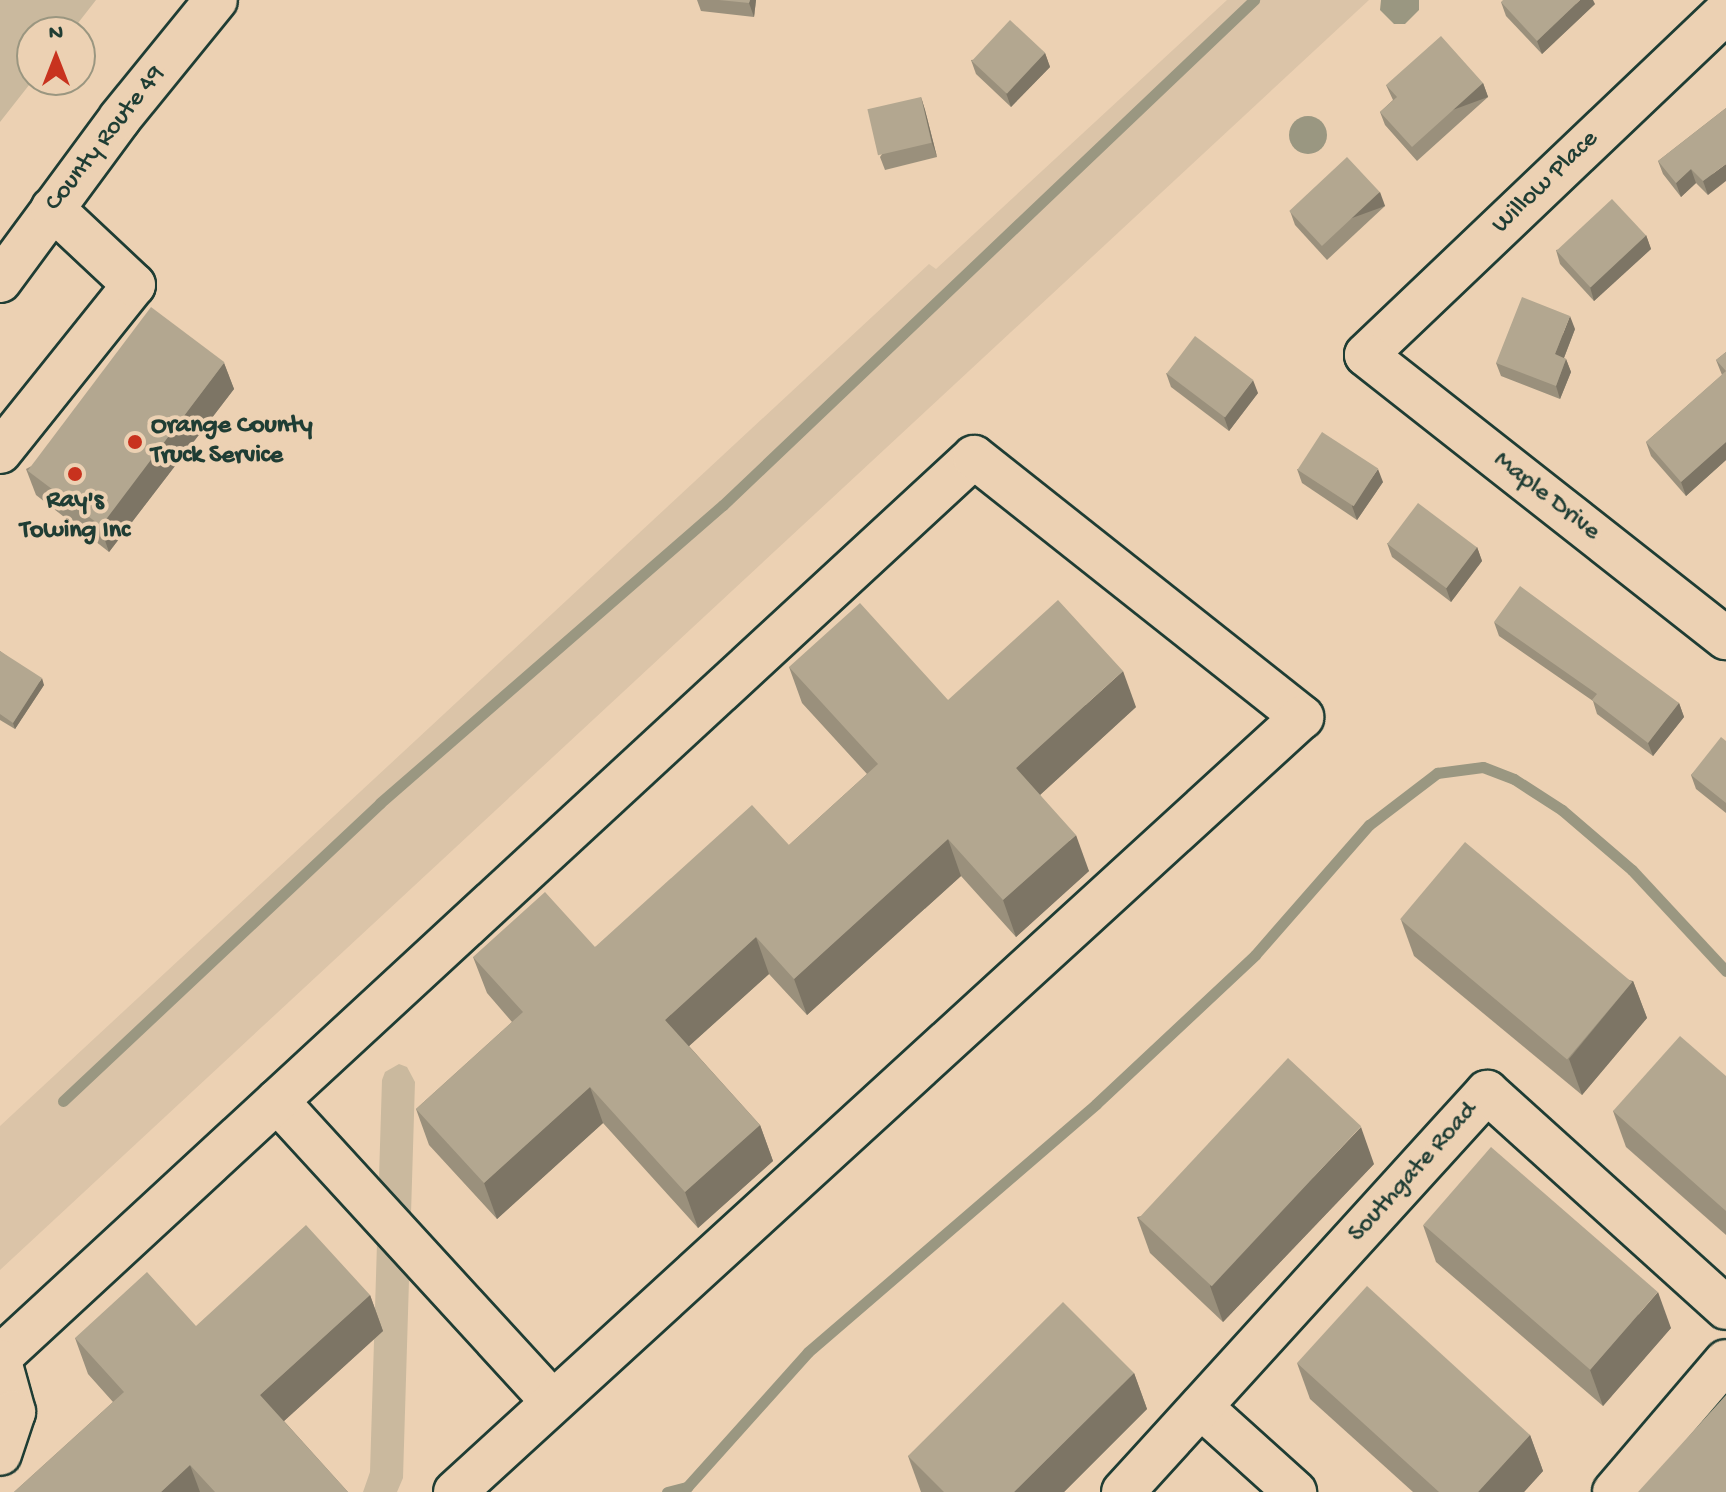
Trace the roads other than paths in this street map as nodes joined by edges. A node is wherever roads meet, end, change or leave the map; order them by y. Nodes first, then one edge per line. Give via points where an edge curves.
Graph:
1 (216, 0) edge
2 (1726, 12) edge
3 (52, 208) junction
4 (0, 281) edge
5 (1366, 355) joint
6 (0, 452) edge
7 (1717, 617) edge
8 (277, 1101) junction
9 (1726, 1308) edge
10 (0, 1359) edge
11 (1726, 1361) edge
12 (553, 1402) junction
13 (1201, 1407) junction
14 (0, 1454) edge
15 (455, 1492) edge
16 (1123, 1492) edge
17 (1295, 1492) edge
18 (1614, 1492) edge

1 - 3 street, County Route 49
2 - 5 street, Willow Place
3 - 4 street, County Route 49
3 - 6 street via 134,285
5 - 7 street, Maple Drive
8 - 10 street
8 - 12 street
8 - 12 street via 974,457 1302,717
9 - 13 street, Southgate Road via 1487,1092
10 - 14 street via 14,1412
11 - 18 street
12 - 15 street
13 - 16 street, Southgate Road
13 - 17 street

